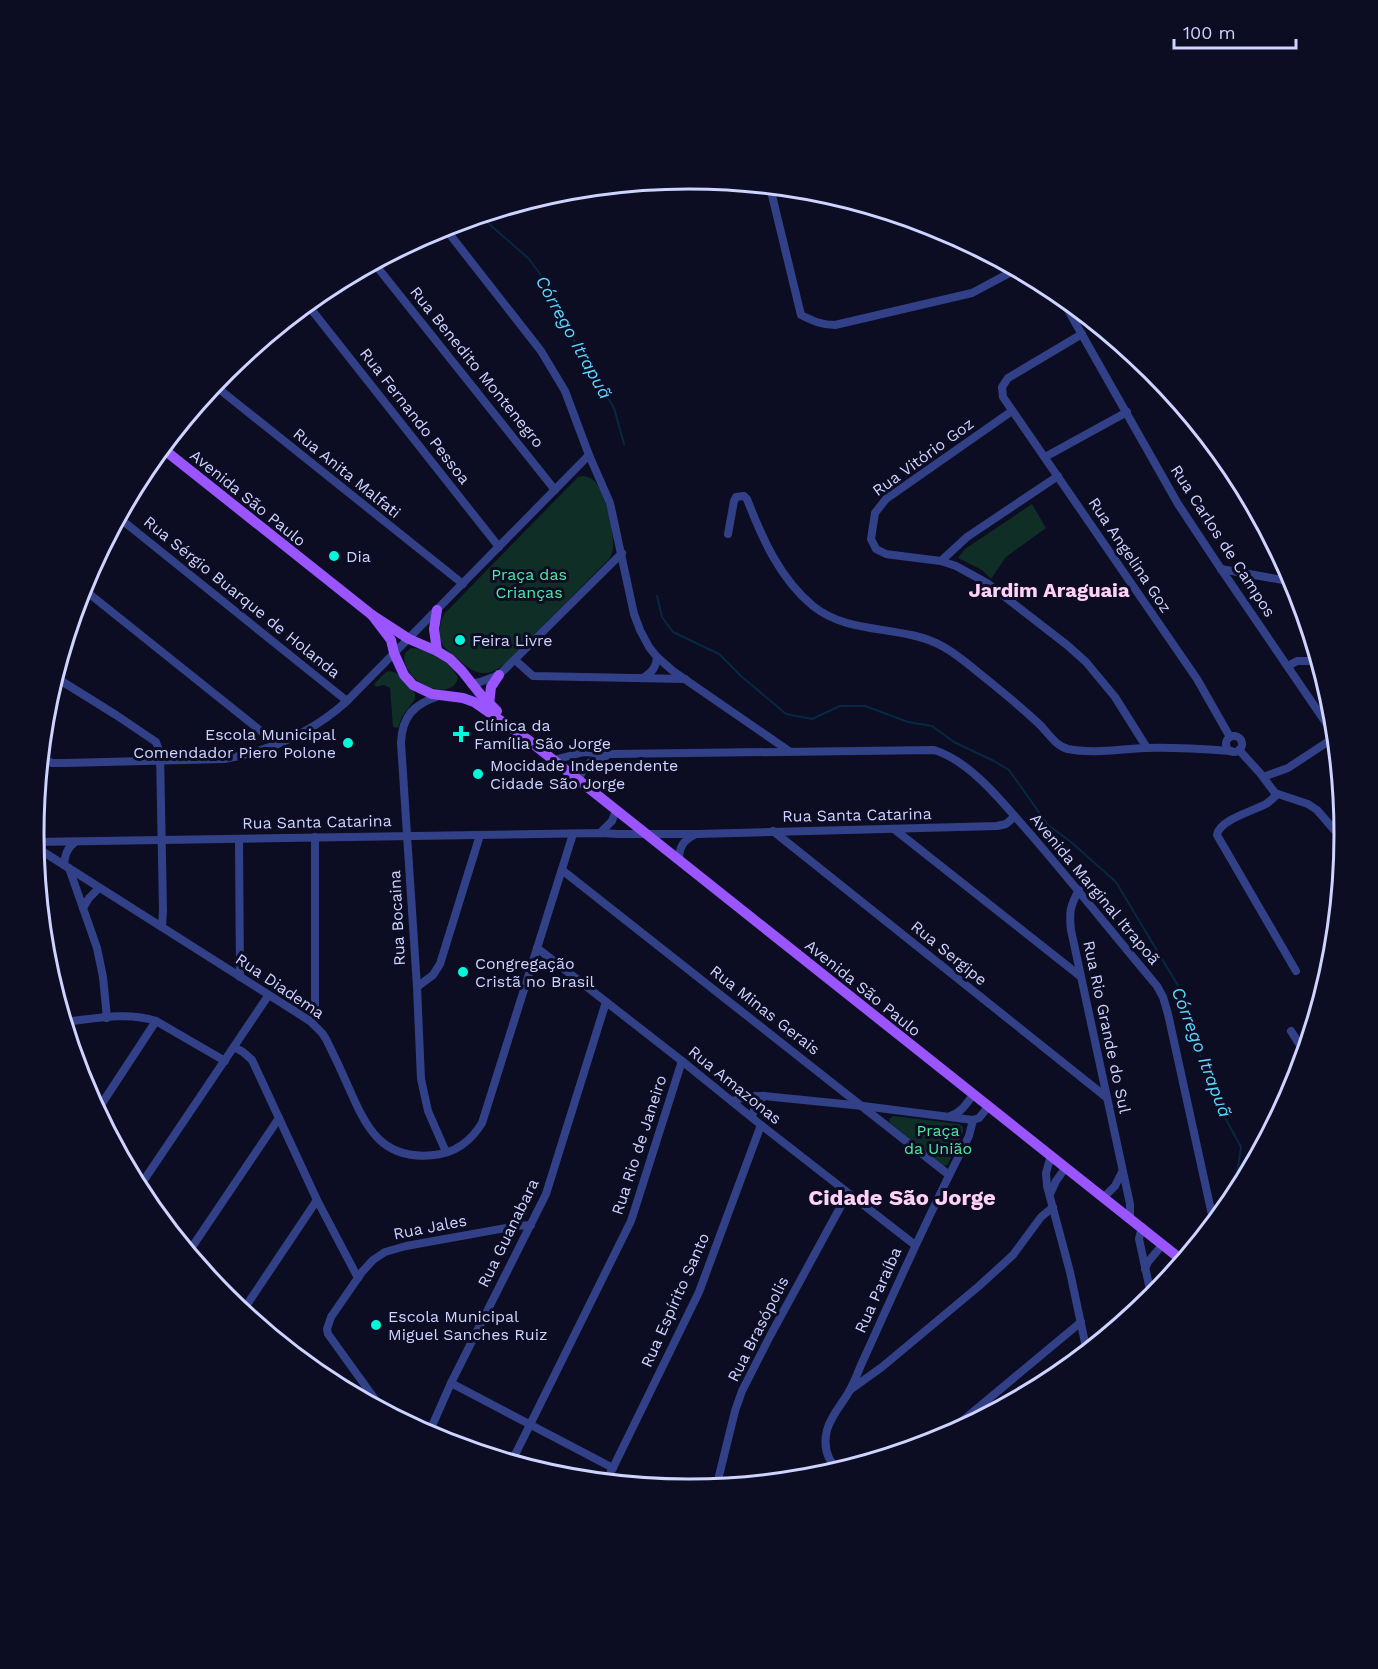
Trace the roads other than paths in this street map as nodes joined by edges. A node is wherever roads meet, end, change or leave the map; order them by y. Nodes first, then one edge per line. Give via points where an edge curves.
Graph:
1 (772, 195) edge
2 (451, 235) edge
3 (379, 268) edge
4 (1009, 273) edge
5 (312, 311) edge
6 (1070, 314) edge
7 (1082, 334) junction
8 (221, 391) edge
9 (1012, 411) junction
10 (1127, 412) junction
11 (169, 453) edge
12 (589, 455) junction
13 (1045, 457) junction
14 (1059, 476) junction
15 (555, 490) junction
16 (124, 522) edge
17 (728, 534) dead end
18 (499, 547) junction
19 (622, 553) junction
20 (941, 561) junction
21 (1221, 569) junction
22 (1282, 580) edge
23 (463, 584) junction
24 (90, 595) edge
25 (437, 610) junction
26 (372, 615) junction
27 (409, 639) junction
28 (437, 651) junction
29 (394, 653) junction
30 (657, 657) junction
31 (515, 660) junction
32 (1311, 661) edge
33 (1288, 666) junction
34 (500, 675) junction
35 (643, 678) junction
36 (685, 679) junction
37 (62, 681) edge
38 (471, 684) junction
39 (443, 696) junction
40 (347, 701) junction
41 (489, 704) junction
42 (1324, 719) edge
43 (527, 739) junction
44 (1228, 740) junction
45 (1327, 741) edge
46 (277, 744) junction
47 (1147, 748) junction
48 (1202, 748) junction
49 (1235, 750) junction
50 (790, 752) junction
51 (612, 754) junction
52 (554, 760) junction
53 (48, 761) edge
54 (160, 762) junction
55 (1263, 777) junction
56 (579, 780) junction
57 (1277, 794) junction
58 (616, 810) junction
59 (1014, 817) junction
60 (894, 829) junction
61 (1334, 830) edge
62 (773, 831) junction
63 (600, 833) junction
64 (573, 834) junction
65 (646, 834) junction
66 (697, 834) junction
67 (480, 835) junction
68 (408, 836) junction
69 (315, 837) junction
70 (239, 839) junction
71 (162, 840) junction
72 (75, 842) junction
73 (44, 844) edge
74 (44, 851) edge
75 (678, 860) junction
76 (66, 866) junction
77 (562, 870) junction
78 (99, 888) junction
79 (1079, 890) junction
80 (83, 908) junction
81 (162, 927) junction
82 (537, 948) junction
83 (1296, 971) dead end
84 (1080, 976) junction
85 (240, 977) junction
86 (417, 987) junction
87 (268, 996) junction
88 (606, 1002) junction
89 (107, 1018) junction
90 (71, 1021) edge
91 (156, 1021) junction
92 (310, 1022) junction
93 (1291, 1031) dead end
94 (1299, 1044) edge
95 (234, 1047) junction
96 (225, 1061) junction
97 (682, 1062) junction
98 (973, 1095) junction
99 (764, 1096) junction
100 (1106, 1097) junction
101 (732, 1101) junction
102 (102, 1103) edge
103 (863, 1106) junction
104 (988, 1107) junction
105 (752, 1116) junction
106 (947, 1117) junction
107 (279, 1118) junction
108 (973, 1120) junction
109 (761, 1125) junction
110 (446, 1152) junction
111 (1051, 1155) junction
112 (1066, 1167) junction
113 (1123, 1171) junction
114 (949, 1175) junction
115 (144, 1180) edge
116 (848, 1192) junction
117 (1050, 1194) junction
118 (1104, 1197) junction
119 (317, 1200) junction
120 (1053, 1207) junction
121 (1211, 1213) edge
122 (1130, 1218) junction
123 (531, 1225) junction
124 (1142, 1227) junction
125 (1163, 1244) junction
126 (915, 1245) junction
127 (193, 1246) edge
128 (1178, 1256) edge
129 (1145, 1270) junction
130 (358, 1278) junction
131 (1149, 1287) edge
132 (247, 1305) edge
133 (1081, 1322) junction
134 (1085, 1344) edge
135 (451, 1383) junction
136 (850, 1390) junction
137 (375, 1398) edge
138 (969, 1416) edge
139 (530, 1425) junction
140 (432, 1426) edge
141 (515, 1456) edge
142 (832, 1464) edge
143 (613, 1468) junction
144 (610, 1475) edge
145 (718, 1479) edge

1 - 4 street via 801,315 824,325 964,295
2 - 12 street via 541,351 565,392
3 - 15 street, Rua Benedito Montenegro
5 - 18 street, Rua Fernando Pessoa
6 - 7 street, Rua Carlos de Campos
7 - 9 street, Rua Angelina Goz via 1008,378 1002,392
7 - 10 street, Rua Carlos de Campos
8 - 23 street, Rua Anita Malfati
9 - 13 street, Rua Angelina Goz
9 - 20 street, Rua Vitório Goz via 886,499 875,513 872,539 876,549 886,554
10 - 13 street
10 - 21 street, Rua Carlos de Campos
11 - 26 main road, Avenida São Paulo
12 - 15 street
12 - 19 street via 610,503
13 - 14 street, Rua Angelina Goz
14 - 20 street via 967,537
14 - 44 street, Rua Angelina Goz via 1197,679
15 - 18 street
16 - 40 street, Rua Sérgio Buarque de Holanda
17 - 47 street via 734,501 744,496 776,563 814,607 852,625 941,645 1000,690 1066,749
18 - 23 street
19 - 30 street via 634,614
19 - 31 street
20 - 47 street, Rua Vitório Goz via 987,583 1067,645 1098,675
21 - 22 street
21 - 33 street, Rua Carlos de Campos
23 - 25 street
24 - 46 street
25 - 27 street
25 - 28 main road
26 - 27 main road, Avenida São Paulo
26 - 29 main road, Avenida São Paulo via 391,640
27 - 28 main road, Avenida São Paulo
27 - 29 street
28 - 38 main road, Avenida São Paulo via 456,664
29 - 39 main road, Avenida São Paulo via 408,680
29 - 40 street
30 - 35 street via 653,672
30 - 36 street
31 - 34 street
31 - 35 street via 533,676
32 - 33 street
33 - 42 street, Rua Carlos de Campos
34 - 38 street
34 - 41 main road via 491,687
35 - 36 street
36 - 50 street
37 - 54 street via 156,742
38 - 39 main road
38 - 41 main road, Avenida São Paulo
39 - 43 main road, Avenida São Paulo via 474,702
39 - 68 street, Rua Bocaina via 415,708 403,728
40 - 46 street via 305,732
41 - 43 main road, Avenida São Paulo
43 - 52 main road, Avenida São Paulo
44 - 48 street
44 - 49 street via 1227,747
44 - 49 street via 1235,736 1241,740 1242,746
45 - 55 street via 1288,768
46 - 54 street via 224,759
47 - 48 street
48 - 49 street
49 - 55 street
50 - 51 street, Avenida Marginal Itrapoã
50 - 59 street, Avenida Marginal Itrapoã via 934,750 952,758 991,788
51 - 52 street, Avenida Marginal Itrapoã via 584,752
51 - 56 street via 591,761
52 - 56 main road, Avenida São Paulo
53 - 54 street
54 - 71 street
55 - 57 street
56 - 58 main road, Avenida São Paulo
57 - 61 street via 1308,804
57 - 83 street via 1219,828 1217,835
58 - 63 street
58 - 65 main road, Avenida São Paulo
59 - 60 street, Rua Santa Catarina via 997,826
59 - 79 street, Avenida Marginal Itrapoã
60 - 62 street, Rua Santa Catarina
60 - 84 street
62 - 66 street, Rua Santa Catarina
62 - 100 street, Rua Sergipe
63 - 64 street, Rua Santa Catarina
63 - 65 street, Rua Santa Catarina
64 - 67 street, Rua Santa Catarina
64 - 77 street, Rua Diadema
65 - 66 street, Rua Santa Catarina
65 - 75 main road, Avenida São Paulo
66 - 75 street via 681,845
67 - 68 street, Rua Santa Catarina
67 - 86 street via 440,964
68 - 69 street, Rua Santa Catarina
68 - 86 street, Rua Bocaina
69 - 70 street, Rua Santa Catarina
69 - 92 street via 315,1012
70 - 71 street, Rua Santa Catarina
70 - 85 street
71 - 72 street, Rua Santa Catarina
71 - 81 street
72 - 73 street, Rua Santa Catarina
72 - 76 street via 66,852
74 - 76 street, Rua Diadema
75 - 98 main road, Avenida São Paulo
76 - 78 street, Rua Diadema
76 - 80 street
77 - 82 street, Rua Diadema
77 - 103 street, Rua Minas Gerais
78 - 80 street
78 - 81 street, Rua Diadema
79 - 84 street, Rua Rio Grande do Sul via 1069,913
79 - 121 street, Avenida Marginal Itrapoã via 1163,998
80 - 89 street via 101,963
81 - 85 street, Rua Diadema
82 - 88 street, Rua Amazonas
82 - 110 street, Rua Diadema via 482,1123 469,1141
84 - 100 street, Rua Rio Grande do Sul
85 - 87 street, Rua Diadema
86 - 110 street, Rua Bocaina via 421,1079 428,1111
87 - 92 street, Rua Diadema
87 - 95 street
88 - 97 street, Rua Amazonas
88 - 123 street, Rua Guanabara via 548,1188
89 - 90 street
89 - 91 street via 133,1016
91 - 96 street
91 - 102 street
92 - 110 street, Rua Diadema via 326,1039 372,1133 405,1154
93 - 94 street
95 - 96 street
95 - 107 street via 252,1060
96 - 115 street
97 - 101 street, Rua Amazonas
97 - 139 street, Rua Rio de Janeiro via 632,1221
98 - 104 main road, Avenida São Paulo
98 - 106 street via 962,1110
99 - 101 street
99 - 103 street
99 - 105 street
100 - 113 street, Rua Rio Grande do Sul
101 - 105 street, Rua Amazonas
103 - 106 street
103 - 114 street, Rua Minas Gerais
104 - 108 street
104 - 111 main road, Avenida São Paulo
105 - 109 street, Rua Amazonas
106 - 108 street
107 - 119 street
107 - 127 street
108 - 114 street, Rua Paraíba
109 - 116 street, Rua Amazonas
109 - 143 street, Rua Espírito Santo via 699,1292
111 - 112 main road, Avenida São Paulo
111 - 117 street via 1046,1173
112 - 117 street
112 - 118 main road, Avenida São Paulo
113 - 118 street
113 - 122 street, Rua Rio Grande do Sul
114 - 126 street, Rua Paraíba
116 - 126 street, Rua Amazonas
116 - 145 street, Rua Brasópolis via 742,1391
117 - 120 street
118 - 122 main road, Avenida São Paulo
119 - 130 street
119 - 132 street
120 - 133 street
120 - 136 street via 1013,1255 979,1286
122 - 124 main road, Avenida São Paulo
123 - 130 street, Rua Jales via 385,1252
123 - 135 street, Rua Guanabara
124 - 125 main road, Avenida São Paulo
124 - 129 street via 1138,1239
125 - 128 main road, Avenida São Paulo
125 - 129 street
126 - 136 street, Rua Paraíba
129 - 131 street
130 - 137 street, Rua Jales via 327,1329
133 - 134 street
133 - 138 street
135 - 139 street
135 - 140 street, Rua Guanabara
136 - 142 street, Rua Paraíba via 834,1415 825,1440
139 - 141 street, Rua Rio de Janeiro
139 - 143 street
143 - 144 street, Rua Espírito Santo

